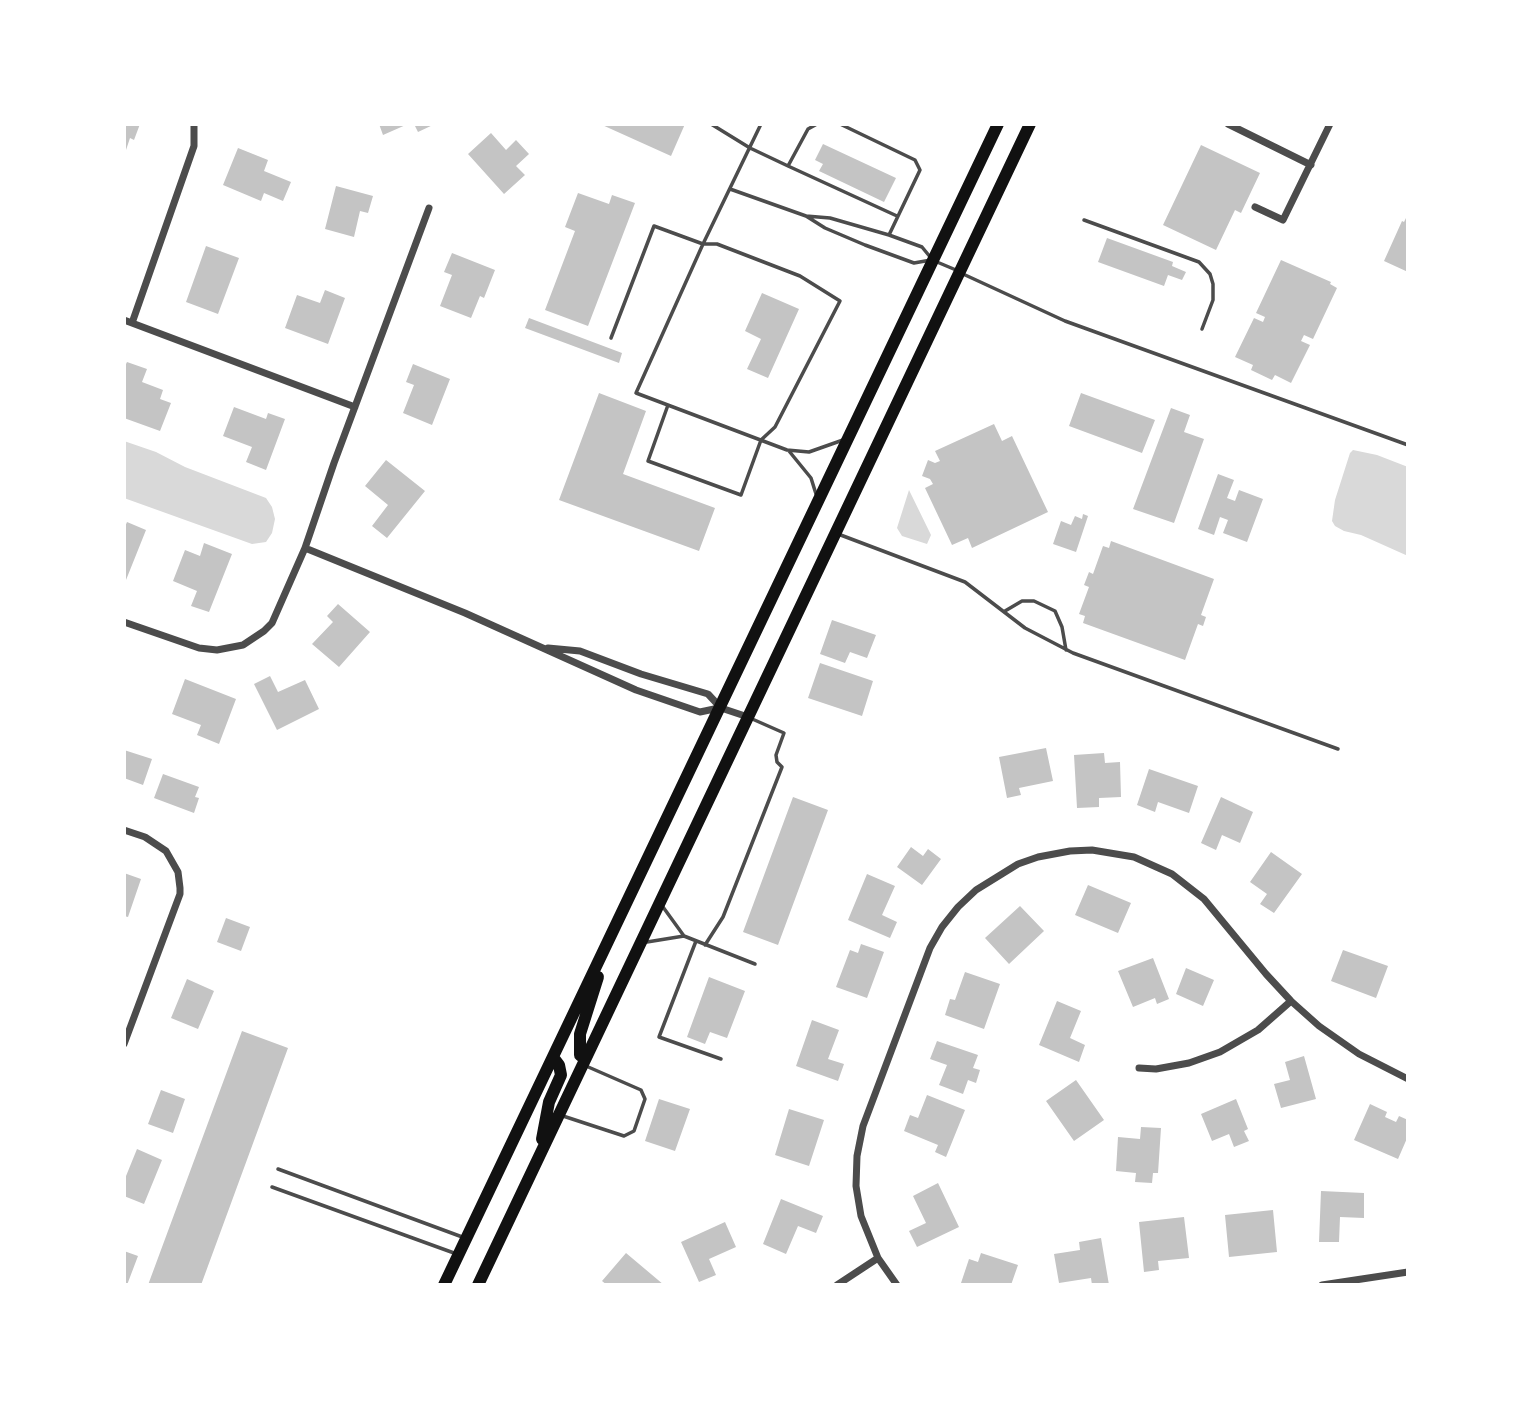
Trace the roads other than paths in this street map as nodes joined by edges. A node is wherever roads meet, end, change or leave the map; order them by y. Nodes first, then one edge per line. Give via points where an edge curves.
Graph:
1 (194, 124) edge
2 (711, 124) edge
3 (761, 124) edge
4 (817, 124) edge
5 (840, 124) edge
6 (998, 124) edge
7 (1030, 124) edge
8 (1228, 124) edge
9 (1330, 124) edge
10 (750, 148) junction
11 (1311, 165) junction
12 (788, 166) junction
13 (730, 190) junction
14 (1255, 207) dead end
15 (429, 208) dead end
16 (806, 216) junction
17 (897, 216) junction
18 (1084, 220) dead end
19 (889, 235) junction
20 (703, 244) junction
21 (933, 260) junction
22 (960, 272) junction
23 (128, 322) edge
24 (1202, 328) dead end
25 (611, 338) dead end
26 (668, 405) junction
27 (355, 407) junction
28 (848, 438) junction
29 (761, 440) junction
30 (1408, 445) edge
31 (788, 450) junction
32 (818, 501) junction
33 (835, 533) junction
34 (305, 548) junction
35 (1004, 612) junction
36 (124, 622) edge
37 (544, 647) junction
38 (1066, 650) junction
39 (721, 708) junction
40 (748, 717) junction
41 (1338, 749) dead end
42 (124, 830) edge
43 (660, 901) junction
44 (684, 936) junction
45 (696, 941) junction
46 (607, 943) junction
47 (641, 943) junction
48 (705, 945) junction
49 (755, 964) dead end
50 (1291, 1001) junction
51 (124, 1044) edge
52 (553, 1057) junction
53 (721, 1059) dead end
54 (584, 1062) junction
55 (1139, 1068) dead end
56 (1408, 1079) edge
57 (558, 1114) junction
58 (538, 1157) junction
59 (278, 1169) dead end
60 (272, 1187) dead end
61 (467, 1239) junction
62 (458, 1255) junction
63 (878, 1258) junction
64 (1408, 1272) edge
65 (444, 1285) edge
66 (478, 1285) edge
67 (837, 1285) edge
68 (897, 1285) edge
69 (1322, 1285) edge

1 - 23 street via 194,146
2 - 10 lane
3 - 10 lane
4 - 12 lane via 807,128
5 - 17 lane via 915,160 920,170
6 - 21 main road
7 - 22 main road
8 - 11 street
9 - 11 street
10 - 12 lane
10 - 13 lane
11 - 14 street via 1283,220
12 - 17 lane
13 - 16 lane
13 - 20 lane
15 - 27 street
16 - 19 lane
16 - 21 lane via 914,263
17 - 19 lane
18 - 24 lane via 1199,262 1213,284 1213,300
19 - 21 lane via 922,247
20 - 25 lane via 654,226
20 - 26 lane via 636,393
20 - 29 lane via 716,244 800,276 840,301 775,427
21 - 22 lane
21 - 28 main road
22 - 30 lane via 1065,321
22 - 33 main road
23 - 27 street
26 - 29 lane
26 - 29 lane via 648,461 741,495
27 - 34 street
28 - 31 lane via 809,452
28 - 32 main road
29 - 31 lane
31 - 32 lane via 811,478
32 - 39 main road
33 - 35 lane via 965,582
33 - 40 main road
34 - 36 street via 272,623 243,645 199,648
34 - 37 street
35 - 38 lane
35 - 38 lane via 1022,601 1055,611
37 - 39 street via 580,651 708,694
37 - 39 street via 571,663 687,708 700,712
38 - 41 lane
39 - 40 street
39 - 46 main road
40 - 43 main road
40 - 48 lane via 784,733 776,755 782,767 723,918
42 - 51 street via 166,851 178,872 180,894
43 - 44 lane
43 - 47 main road
44 - 45 lane
44 - 47 lane
45 - 48 lane
45 - 53 lane via 659,1037
46 - 52 main road
46 - 54 main road via 580,1034
47 - 54 main road
48 - 49 lane
50 - 55 street via 1258,1030 1220,1052 1189,1063
50 - 56 street via 1359,1054
50 - 63 street via 1204,900 1153,864 1113,852 1070,851 1038,857 996,875 958,907 930,948 863,1126 857,1194
52 - 58 main road via 561,1075 549,1102
52 - 61 main road
54 - 57 main road
54 - 57 lane via 641,1090 645,1099 634,1131 624,1136
57 - 58 main road
58 - 66 main road
59 - 61 lane
60 - 62 lane
61 - 62 main road
62 - 65 main road
63 - 67 street
63 - 68 street
64 - 69 street

